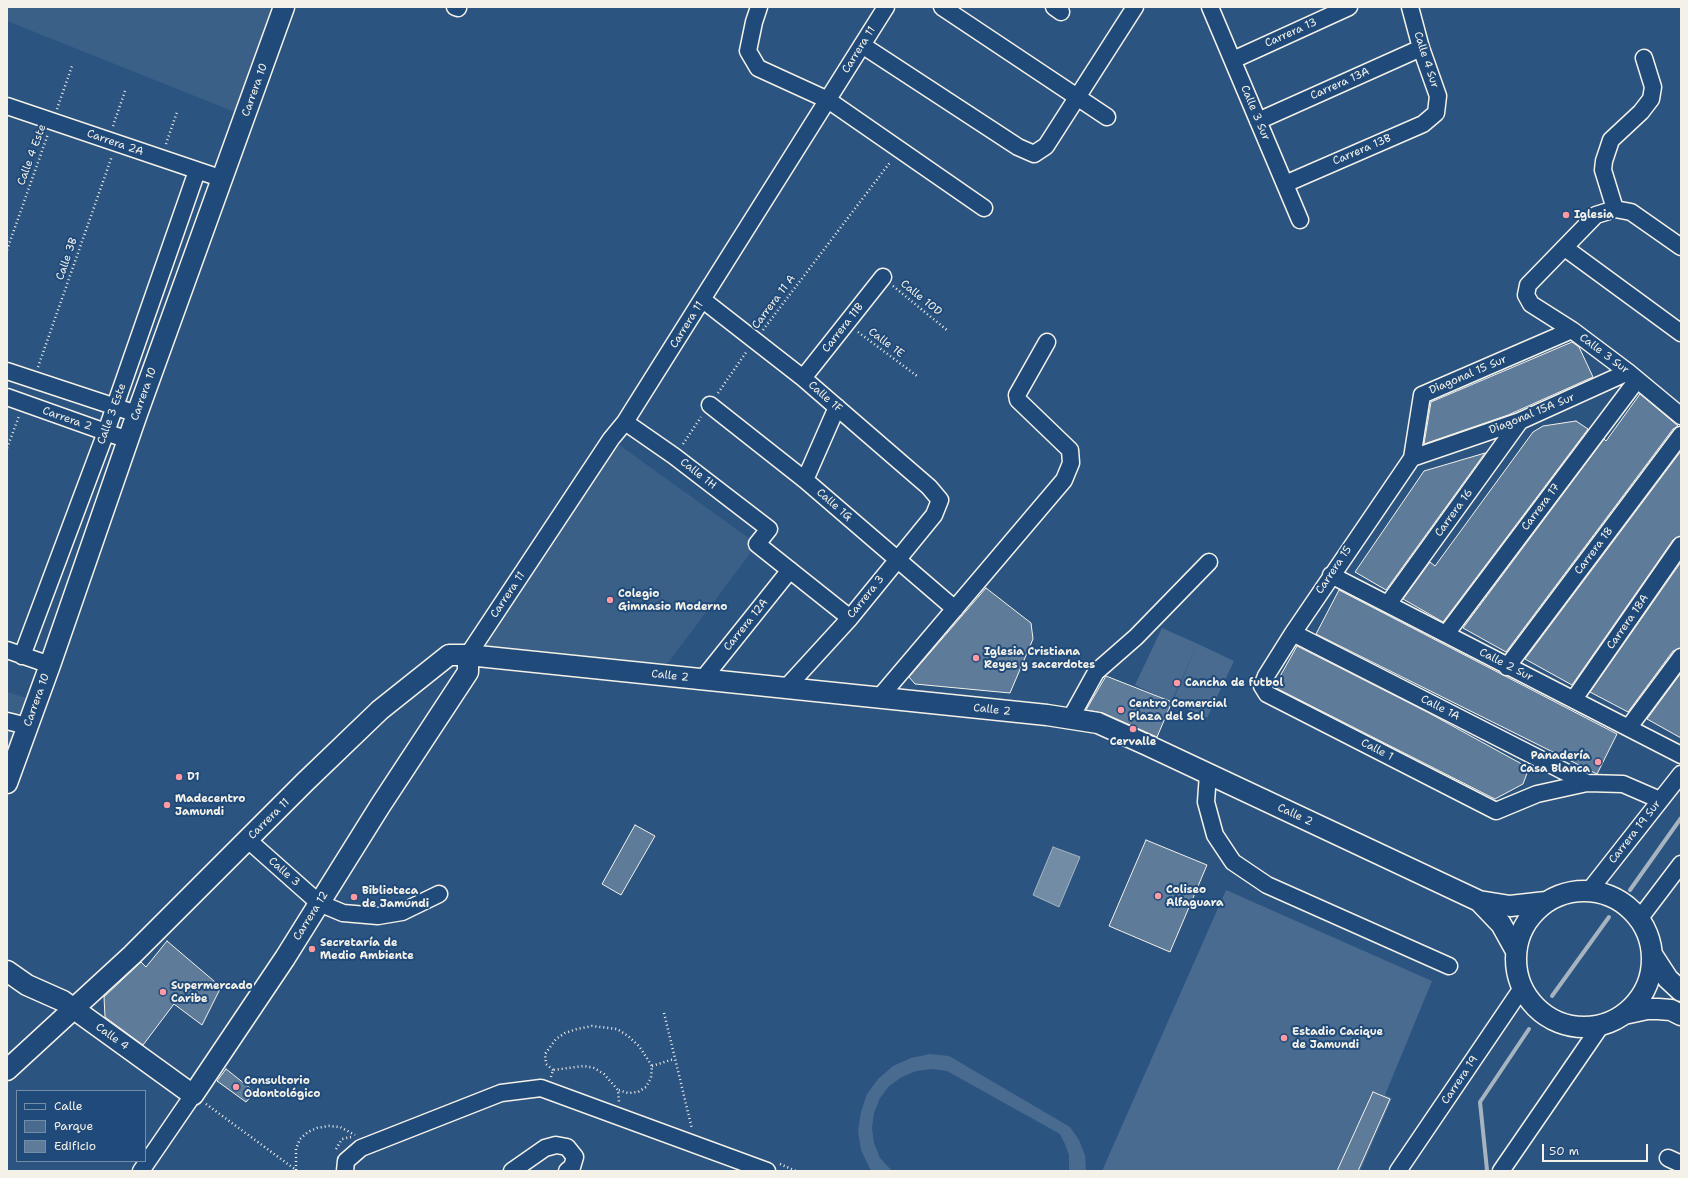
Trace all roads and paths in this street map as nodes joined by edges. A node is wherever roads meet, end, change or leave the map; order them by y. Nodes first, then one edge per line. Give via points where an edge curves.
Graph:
1 (284, 7) edge
2 (759, 7) edge
3 (886, 7) edge
4 (942, 7) edge
5 (1135, 7) edge
6 (1210, 7) edge
7 (1349, 7) edge
8 (1410, 7) edge
9 (862, 45) junction
10 (1421, 48) junction
11 (1644, 58) dead end
12 (1232, 60) junction
13 (72, 66) dead end
14 (125, 91) dead end
15 (1076, 97) junction
16 (828, 100) junction
17 (7, 106) edge
18 (177, 112) dead end
19 (1436, 113) joint
20 (1107, 117) dead end
21 (53, 121) junction
22 (1258, 121) junction
23 (112, 142) junction
24 (160, 158) junction
25 (891, 161) dead end
26 (197, 171) junction
27 (223, 180) junction
28 (1285, 184) junction
29 (984, 208) dead end
30 (1615, 209) junction
31 (1300, 220) dead end
32 (1678, 242) edge
33 (1565, 248) junction
34 (7, 250) edge
35 (883, 277) joint
36 (703, 300) junction
37 (846, 323) junction
38 (1572, 330) junction
39 (948, 331) dead end
40 (1681, 333) edge
41 (755, 341) junction
42 (1047, 342) dead end
43 (7, 371) edge
44 (917, 376) dead end
45 (1632, 376) junction
46 (803, 378) junction
47 (33, 380) junction
48 (7, 397) edge
49 (23, 404) junction
50 (710, 405) junction
51 (115, 406) junction
52 (837, 407) junction
53 (137, 414) junction
54 (1681, 416) edge
55 (1520, 421) junction
56 (625, 422) junction
57 (106, 432) junction
58 (1681, 436) edge
59 (128, 440) junction
60 (7, 448) edge
61 (674, 456) junction
62 (1412, 458) junction
63 (805, 480) junction
64 (940, 500) joint
65 (1681, 545) edge
66 (897, 559) junction
67 (1209, 562) dead end
68 (790, 570) junction
69 (1331, 575) junction
70 (1388, 604) junction
71 (955, 609) junction
72 (850, 618) junction
73 (1293, 633) junction
74 (1446, 634) junction
75 (7, 650) edge
76 (468, 655) junction
77 (22, 656) junction
78 (1681, 657) edge
79 (50, 665) junction
80 (1507, 666) junction
81 (702, 680) junction
82 (1262, 686) joint
83 (786, 688) junction
84 (879, 698) junction
85 (1574, 699) junction
86 (1070, 719) junction
87 (7, 721) edge
88 (27, 726) junction
89 (1629, 727) junction
90 (1681, 755) edge
91 (1208, 774) junction
92 (1681, 774) edge
93 (7, 783) edge
94 (1587, 783) junction
95 (1660, 800) junction
96 (248, 840) junction
97 (1681, 864) edge
98 (1589, 891) junction
99 (439, 894) dead end
100 (1479, 901) junction
101 (1546, 902) junction
102 (319, 903) junction
103 (1640, 918) junction
104 (1516, 951) junction
105 (1653, 956) junction
106 (1449, 966) dead end
107 (7, 971) edge
108 (7, 980) edge
109 (27, 985) junction
110 (1522, 988) junction
111 (1681, 991) edge
112 (74, 1009) junction
113 (664, 1013) dead end
114 (1624, 1014) junction
115 (1681, 1015) edge
116 (1602, 1024) junction
117 (674, 1059) junction
118 (652, 1066) junction
119 (7, 1070) edge
120 (553, 1070) junction
121 (550, 1079) dead end
122 (618, 1090) junction
123 (193, 1095) junction
124 (612, 1102) dead end
125 (684, 1125) dead end
126 (692, 1128) junction
127 (362, 1133) dead end
128 (356, 1136) junction
129 (697, 1137) junction
130 (342, 1162) edge
131 (771, 1167) edge
132 (296, 1170) edge
133 (141, 1171) edge
134 (512, 1171) edge
135 (567, 1171) edge
136 (796, 1171) edge
137 (1398, 1171) edge
138 (1501, 1171) edge

1 - 27 main road, Carrera 10
2 - 16 street via 748,51 758,68
3 - 9 street, Carrera 11
4 - 15 street
5 - 15 street
6 - 12 street, Calle 3 Sur
7 - 12 street, Carrera 13
8 - 10 street, Calle 4 Sur
9 - 15 street via 1018,147 1034,154 1046,146
9 - 16 street, Carrera 11
10 - 19 street, Calle 4 Sur via 1438,96
10 - 22 street, Carrera 13A
11 - 30 street via 1653,87 1651,99 1611,140 1604,161 1603,170
12 - 22 street, Calle 3 Sur
13 - 21 path, Calle 4 Este
14 - 23 path, Calle 3B
15 - 20 street
16 - 29 street
16 - 36 street, Carrera 11
17 - 21 street, Carrera 2A
18 - 24 path
19 - 28 street, Carrera 13B via 1423,124
21 - 23 street, Carrera 2A
21 - 34 path, Calle 4 Este
22 - 28 street, Calle 3 Sur
23 - 24 street, Carrera 2A
23 - 47 path, Calle 3B
24 - 26 street, Carrera 2A
25 - 41 path, Carrera 11 A
26 - 27 street, Carrera 2A
26 - 51 street, Calle 3 Este
27 - 53 main road, Carrera 10
28 - 31 street, Calle 3 Sur
30 - 32 street via 1631,212
30 - 33 street via 1596,215
33 - 38 street, Calle 3 Sur via 1528,285 1526,295 1531,304
33 - 40 street
35 - 37 street, Carrera 11B
35 - 39 path, Calle 10D
36 - 41 street, Calle 1F
36 - 56 street, Carrera 11
37 - 44 path, Calle 1E
37 - 46 street, Carrera 11B
38 - 45 street, Calle 3 Sur
38 - 62 street, Diagonal 15 Sur via 1422,395
41 - 46 street, Calle 1F
41 - 50 path, Carrera 11 A
42 - 71 street via 1017,395 1018,400 1070,450 1071,463 1064,480
43 - 47 street
45 - 54 street, Calle 3 Sur
45 - 55 street, Diagonal 15A Sur
45 - 74 street, Carrera 17
46 - 52 street, Calle 1F
47 - 51 street
48 - 49 street, Carrera 2
49 - 57 street, Carrera 2
49 - 60 path
50 - 61 path, Carrera 11 A
50 - 63 street, Calle 1G
51 - 53 street
51 - 57 street, Calle 3 Este
52 - 63 street
52 - 64 street, Calle 1F via 929,487
53 - 59 main road, Carrera 10
55 - 62 street, Diagonal 15A Sur
55 - 70 street, Carrera 16
56 - 61 street, Calle 1H
56 - 76 street, Carrera 11
57 - 59 street, Carrera 2
57 - 77 street, Calle 3 Este
58 - 80 street, Carrera 18
59 - 79 main road, Carrera 10
61 - 68 street, Calle 1H via 769,529 757,544
62 - 69 street, Carrera 15
63 - 66 street, Calle 1G
64 - 66 street, Carrera 3 via 934,515
65 - 85 street, Carrera 18A
66 - 71 street, Calle 1G
66 - 72 street, Carrera 3
67 - 86 street via 1136,637 1096,672
68 - 72 street
68 - 81 street, Carrera 12A
69 - 70 street, Calle 2 Sur
69 - 73 street, Carrera 15
70 - 74 street, Calle 2 Sur
71 - 84 street
72 - 83 street, Carrera 3
73 - 82 street, Carrera 15
73 - 94 street, Calle 1A
74 - 80 street, Calle 2 Sur
75 - 77 street
76 - 81 main road, Calle 2
76 - 96 main road, Carrera 11 via 449,655 380,710
76 - 102 main road, Carrera 12 via 468,672
77 - 79 street
78 - 89 street
79 - 88 main road, Carrera 10
80 - 85 street, Calle 2 Sur
81 - 83 main road, Calle 2
82 - 94 street, Calle 1 via 1267,694 1496,811 1537,794
83 - 84 main road, Calle 2
84 - 86 main road, Calle 2
85 - 89 street, Calle 2 Sur
86 - 91 main road, Calle 2 via 1098,723
87 - 88 street
88 - 93 main road, Carrera 10
89 - 90 street, Calle 2 Sur
91 - 100 main road, Calle 2
91 - 106 street via 1206,802 1215,835 1233,862 1267,886
92 - 95 street, Carrera 19 Sur
94 - 95 street via 1623,784
95 - 98 street, Carrera 19 Sur
96 - 102 street, Calle 3
96 - 112 main road, Carrera 11
97 - 103 street
98 - 101 main road via 1571,892
98 - 103 main road via 1601,892 1622,902
99 - 102 street, Calle 3 via 402,912 378,916 342,914
100 - 101 main road, Calle 2 via 1510,906
100 - 104 main road, Calle 2 via 1501,924
101 - 104 main road via 1525,925
102 - 123 main road, Carrera 12
103 - 105 main road via 1650,940
104 - 110 main road
105 - 111 main road via 1668,979
105 - 114 main road via 1652,972 1646,990
107 - 109 main road, Calle 4
108 - 109 main road, Calle 4
109 - 112 main road, Calle 4 via 63,1001
110 - 116 main road via 1536,1007 1547,1016 1565,1024 1584,1027
110 - 137 street, Carrera 19
112 - 119 main road, Carrera 11
112 - 123 main road, Calle 4
113 - 117 path
114 - 115 main road via 1658,1009 1671,1010
114 - 116 main road
116 - 138 street
117 - 118 path
117 - 126 path
118 - 120 path via 639,1046 628,1036 617,1029 592,1026 565,1033 548,1047 545,1054 546,1064
118 - 122 path via 646,1087 638,1092
120 - 121 path
120 - 122 path via 584,1066 594,1068 604,1074
122 - 124 path via 619,1104
123 - 132 path
123 - 133 street, Carrera 12
125 - 126 path
126 - 129 path
126 - 129 path
127 - 128 path
128 - 130 path via 342,1139 336,1147
128 - 132 path via 329,1126 308,1132 300,1139 296,1149
129 - 130 street via 541,1088 501,1093 361,1148
129 - 131 street
131 - 136 path
134 - 135 street via 545,1148 556,1145 567,1147 575,1157 572,1167

